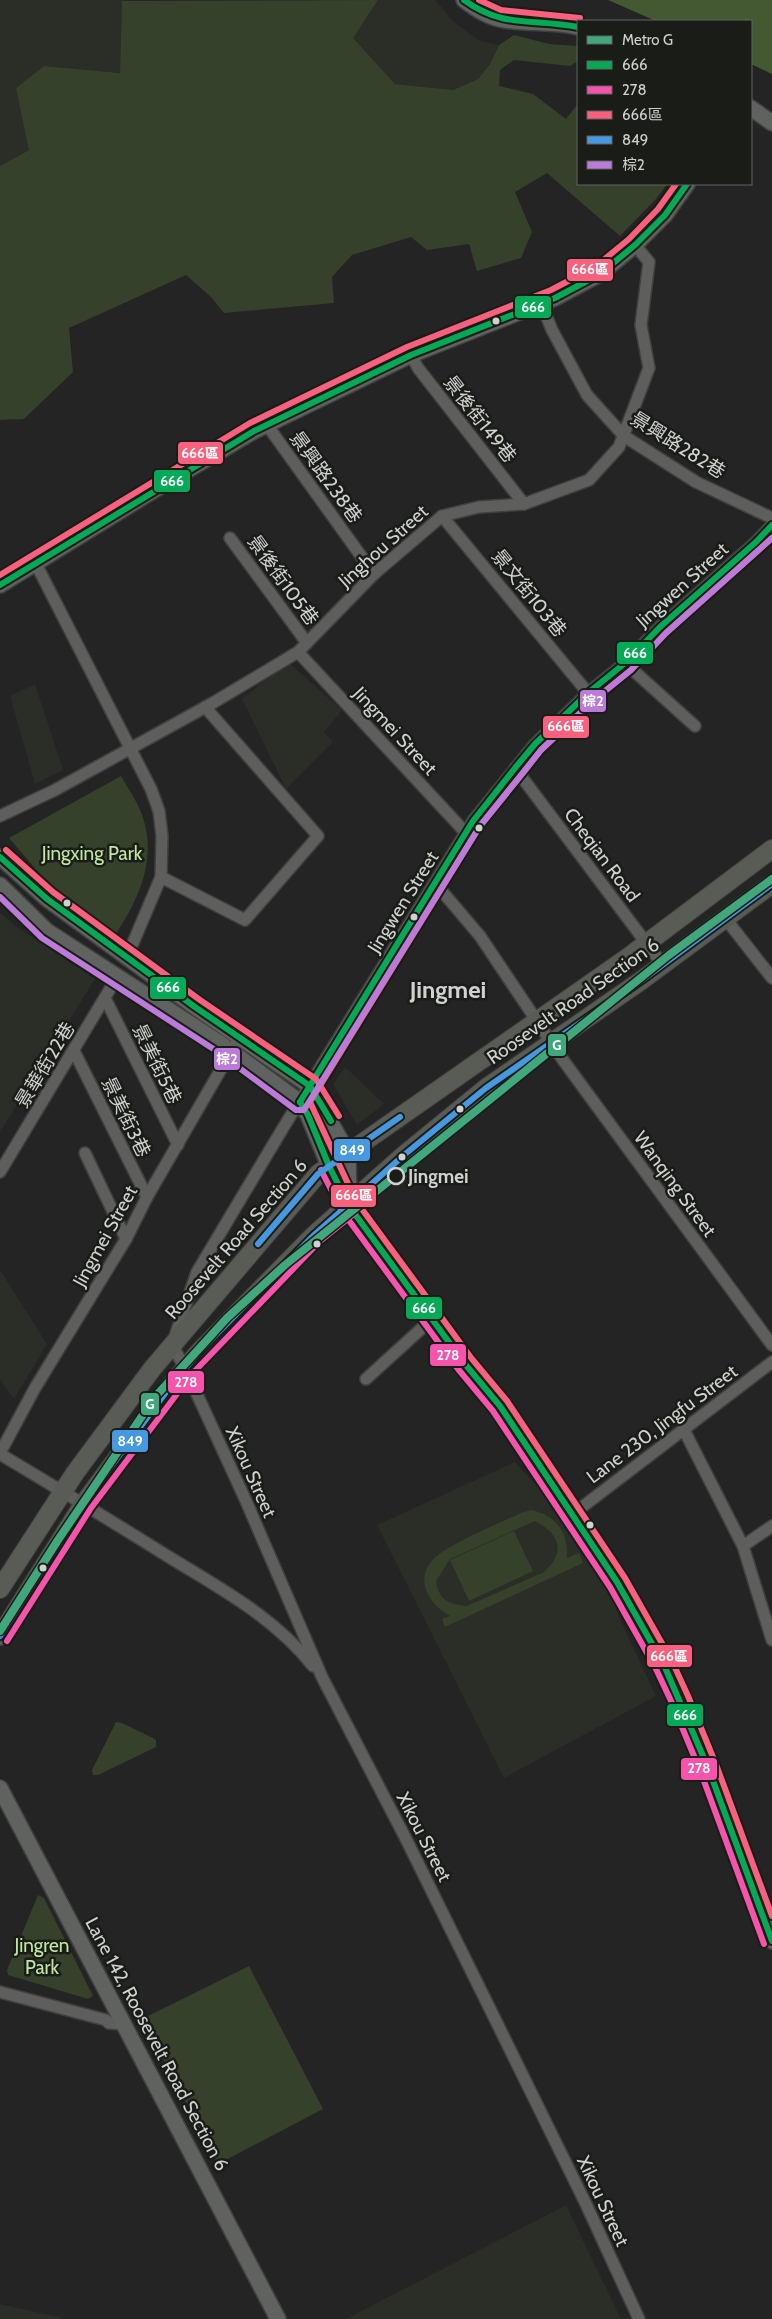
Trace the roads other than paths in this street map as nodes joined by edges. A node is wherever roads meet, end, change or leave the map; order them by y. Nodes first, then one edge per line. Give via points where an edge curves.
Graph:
1 (464, 0) edge
2 (577, 27) edge
3 (752, 109) edge
4 (772, 122) edge
5 (686, 185) edge
6 (635, 245) junction
7 (541, 303) junction
8 (411, 355) junction
9 (267, 425) junction
10 (624, 436) junction
11 (524, 504) junction
12 (442, 516) junction
13 (772, 518) edge
14 (772, 525) edge
15 (230, 538) dead end
16 (36, 564) junction
17 (374, 574) junction
18 (0, 585) edge
19 (307, 643) junction
20 (298, 652) junction
21 (625, 663) junction
22 (588, 694) junction
23 (205, 707) junction
24 (695, 726) dead end
25 (130, 748) junction
26 (515, 768) junction
27 (0, 816) edge
28 (466, 833) junction
29 (772, 848) edge
30 (0, 857) edge
31 (161, 878) junction
32 (435, 883) junction
33 (772, 884) edge
34 (0, 885) edge
35 (725, 918) junction
36 (646, 944) junction
37 (127, 957) junction
38 (662, 964) junction
39 (117, 974) junction
40 (772, 978) edge
41 (105, 998) junction
42 (538, 1021) junction
43 (239, 1036) junction
44 (551, 1043) junction
45 (74, 1051) junction
46 (232, 1052) junction
47 (310, 1086) junction
48 (300, 1102) junction
49 (178, 1145) junction
50 (85, 1153) dead end
51 (348, 1153) junction
52 (329, 1166) junction
53 (0, 1172) edge
54 (147, 1197) junction
55 (349, 1206) junction
56 (126, 1239) junction
57 (433, 1318) junction
58 (172, 1345) junction
59 (772, 1346) edge
60 (772, 1362) edge
61 (185, 1368) junction
62 (366, 1379) dead end
63 (684, 1430) junction
64 (0, 1453) edge
65 (62, 1491) junction
66 (84, 1503) junction
67 (573, 1514) junction
68 (772, 1526) edge
69 (743, 1546) junction
70 (0, 1589) edge
71 (0, 1636) edge
72 (772, 1640) edge
73 (322, 1677) junction
74 (0, 1788) edge
75 (771, 1938) edge
76 (0, 1992) edge
77 (123, 2024) junction
78 (278, 2319) edge
79 (639, 2319) edge

1 - 2 street via 481,12 504,20
3 - 4 street
5 - 6 street via 665,215
6 - 7 street via 600,274
6 - 10 street, Jinghou Street via 649,262 641,325 649,368
7 - 8 street
7 - 10 street, 景興路282巷 via 587,395
8 - 9 street
8 - 11 street, 景後街149巷
9 - 16 street via 164,484
9 - 17 street, 景興路238巷
10 - 11 street, Jinghou Street via 606,463 589,480
10 - 13 street, 景興路282巷 via 696,482
11 - 12 street, Jinghou Street via 479,507
12 - 17 street, Jinghou Street
12 - 22 street, 景文街103巷
14 - 21 street, Jingwen Street
15 - 19 street, 景後街105巷
16 - 18 street
16 - 25 street
17 - 19 street, Jinghou Street
19 - 20 street, Jinghou Street
20 - 23 street, Jinghou Street
20 - 28 street, Jingmei Street
21 - 22 street, Jingwen Street
21 - 24 street
22 - 26 street, Jingwen Street via 535,744
23 - 25 street, Jinghou Street
23 - 31 street via 318,836 245,920
25 - 27 street, Jinghou Street
25 - 31 street via 159,811
26 - 28 street, Jingwen Street
26 - 36 street, Cheqian Road
28 - 32 street, Jingwen Street
29 - 36 main road, Roosevelt Road Section 6
30 - 37 street via 47,899
31 - 37 street
32 - 42 street, Wanqing Street via 480,936
32 - 47 street, Jingwen Street
33 - 35 main road, Roosevelt Road Section 6
34 - 39 street via 47,931
35 - 38 main road, Roosevelt Road Section 6
35 - 40 street
36 - 38 street, Cheqian Road
36 - 42 main road, Roosevelt Road Section 6
37 - 43 street
38 - 44 main road, Roosevelt Road Section 6
39 - 41 street, 景華街22巷
39 - 46 street
41 - 45 street, 景華街22巷
41 - 49 street, 景美街5巷
42 - 44 street, Wanqing Street
42 - 51 main road, Roosevelt Road Section 6
43 - 46 street, Jingmei Street
43 - 47 street
44 - 55 main road, Roosevelt Road Section 6 via 486,1088 404,1155
44 - 59 street, Wanqing Street
45 - 53 street, 景華街22巷
45 - 54 street, 景美街3巷
46 - 48 street
46 - 49 street, Jingmei Street
47 - 48 street, Jingwen Street
47 - 51 street
48 - 52 street
48 - 58 street, Jingwen Street via 197,1272
49 - 54 street, Jingmei Street
50 - 56 street
51 - 52 main road, Roosevelt Road Section 6
51 - 55 street
52 - 55 street
52 - 58 main road, Roosevelt Road Section 6 via 318,1174
54 - 56 street, Jingmei Street
55 - 57 street
55 - 61 main road, Roosevelt Road Section 6 via 313,1236
56 - 64 street, Jingmei Street via 35,1388
57 - 62 street
57 - 67 street via 500,1406
58 - 61 street
58 - 65 main road, Roosevelt Road Section 6
60 - 63 street, Lane 230, Jingfu Street
61 - 66 main road, Roosevelt Road Section 6
61 - 73 street, Xikou Street
63 - 67 street, Lane 230, Jingfu Street
63 - 69 street
64 - 65 street
65 - 66 street
65 - 70 main road, Roosevelt Road Section 6
66 - 71 main road, Roosevelt Road Section 6
66 - 73 street via 269,1620 299,1648
67 - 75 street via 617,1582 664,1665 710,1770
68 - 69 street
69 - 72 street
73 - 79 street, Xikou Street via 406,1839 585,2202
74 - 77 street, Lane 142, Roosevelt Road Section 6
76 - 77 street via 109,2023
77 - 78 street, Lane 142, Roosevelt Road Section 6

